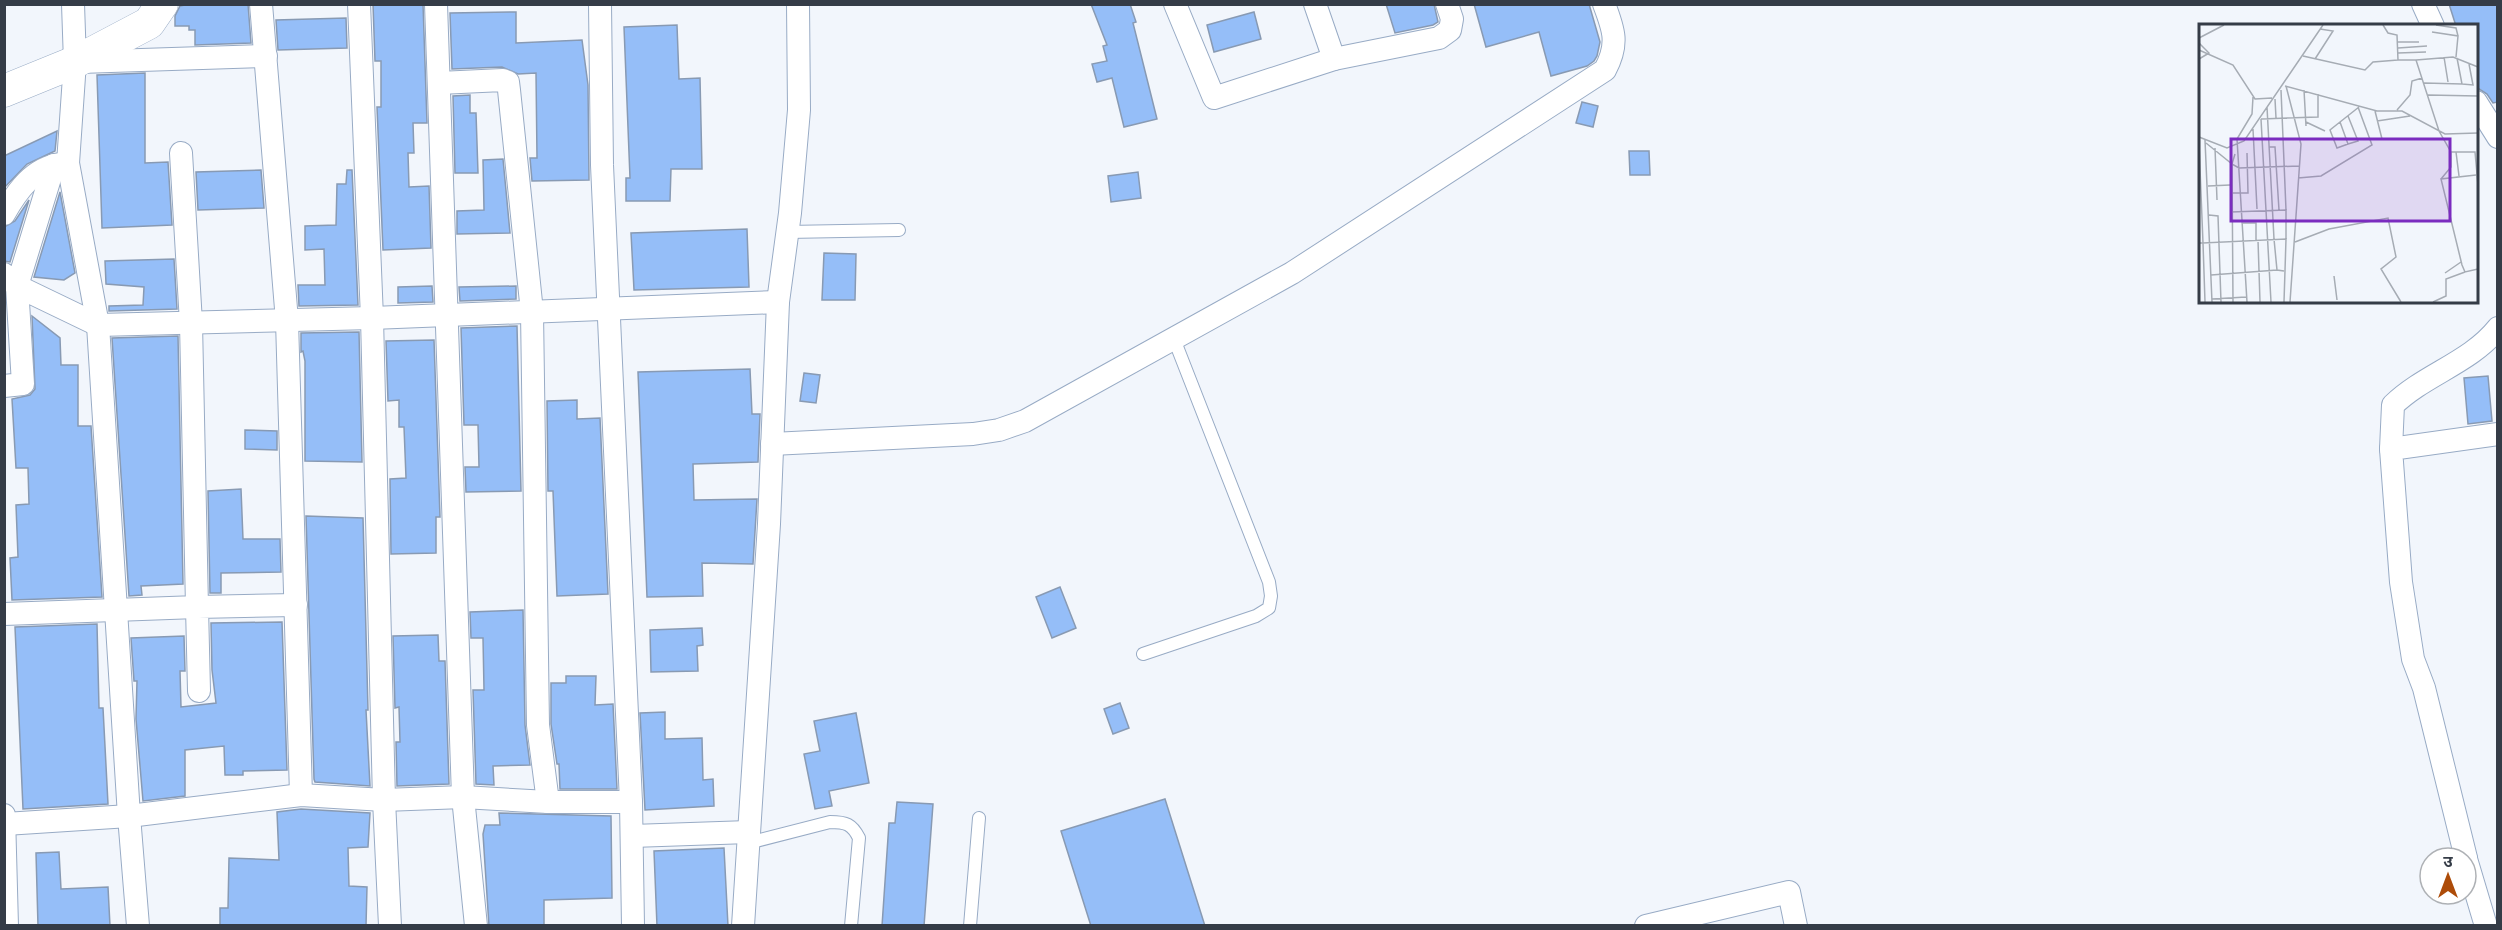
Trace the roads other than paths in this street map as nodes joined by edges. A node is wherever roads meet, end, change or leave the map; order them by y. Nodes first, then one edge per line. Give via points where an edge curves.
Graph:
1 (73, 4) edge
2 (162, 4) edge
3 (261, 4) edge
4 (359, 4) edge
5 (436, 4) edge
6 (600, 4) edge
7 (798, 4) edge
8 (1175, 4) edge
9 (1315, 4) edge
10 (1447, 4) edge
11 (1604, 4) edge
12 (2423, 4) edge
13 (2432, 24) edge
14 (266, 56) junction
15 (1334, 60) junction
16 (75, 62) junction
17 (439, 83) junction
18 (4, 91) edge
19 (2478, 105) edge
20 (2498, 137) edge
21 (181, 153) dead end
22 (61, 164) junction
23 (4, 214) edge
24 (899, 230) dead end
25 (787, 232) junction
26 (11, 280) edge
27 (778, 302) junction
28 (609, 309) junction
29 (532, 312) junction
30 (445, 316) junction
31 (372, 318) junction
32 (287, 321) junction
33 (191, 323) junction
34 (98, 325) junction
35 (2498, 328) edge
36 (1174, 339) junction
37 (4, 386) edge
38 (2498, 434) edge
39 (772, 444) junction
40 (2391, 449) junction
41 (296, 605) junction
42 (197, 607) junction
43 (116, 611) junction
44 (4, 614) edge
45 (1143, 654) dead end
46 (199, 691) dead end
47 (301, 795) junction
48 (463, 797) junction
49 (384, 800) junction
50 (548, 802) junction
51 (631, 802) junction
52 (4, 815) edge
53 (129, 816) junction
54 (979, 818) dead end
55 (5, 824) edge
56 (632, 836) junction
57 (749, 838) junction
58 (2463, 846) edge
59 (2478, 899) edge
60 (7, 926) edge
61 (138, 926) edge
62 (390, 926) edge
63 (476, 926) edge
64 (633, 926) edge
65 (743, 926) edge
66 (851, 926) edge
67 (970, 926) edge
68 (1646, 926) edge
69 (1796, 926) edge
70 (2486, 926) edge

1 - 16 street
2 - 16 main road via 149,22
3 - 14 street
4 - 31 street
5 - 17 street
6 - 28 street
7 - 25 street via 799,110
8 - 15 street via 1214,98
9 - 15 street
10 - 15 street via 1452,19 1450,30 1439,38
11 - 36 street via 1615,42 1605,70 1292,273
12 - 13 street
14 - 16 street
14 - 32 street
16 - 18 main road
16 - 22 street
17 - 29 street via 508,82
17 - 30 street
19 - 20 street
21 - 33 street
22 - 23 street via 26,182
22 - 26 street
22 - 34 street
24 - 25 lane
25 - 27 street
26 - 34 street
26 - 37 street via 23,384
27 - 28 street
27 - 39 street
28 - 29 street
28 - 51 street
29 - 30 street
29 - 50 street via 538,725
30 - 31 street
30 - 48 street
31 - 32 street
31 - 49 street
32 - 33 street
32 - 41 street
33 - 34 street
33 - 42 street
34 - 43 street
35 - 40 street via 2484,345 2405,393 2393,405
36 - 39 street via 1025,421 999,430
36 - 45 lane via 1269,582 1271,596 1269,608 1256,616
38 - 40 street
39 - 57 street
40 - 58 street via 2401,582 2413,659 2424,688
41 - 42 street
41 - 47 street
42 - 43 street
42 - 46 street
43 - 44 street
43 - 53 street
47 - 49 street
47 - 53 street
48 - 49 street
48 - 50 street
48 - 63 street
49 - 62 street
50 - 51 street
51 - 56 street
52 - 55 street
53 - 55 street
53 - 61 street
54 - 67 lane
55 - 60 street
56 - 57 street
56 - 64 street
57 - 65 street
57 - 66 lane via 831,822 853,826 859,838
59 - 70 street
68 - 69 street via 1789,892

